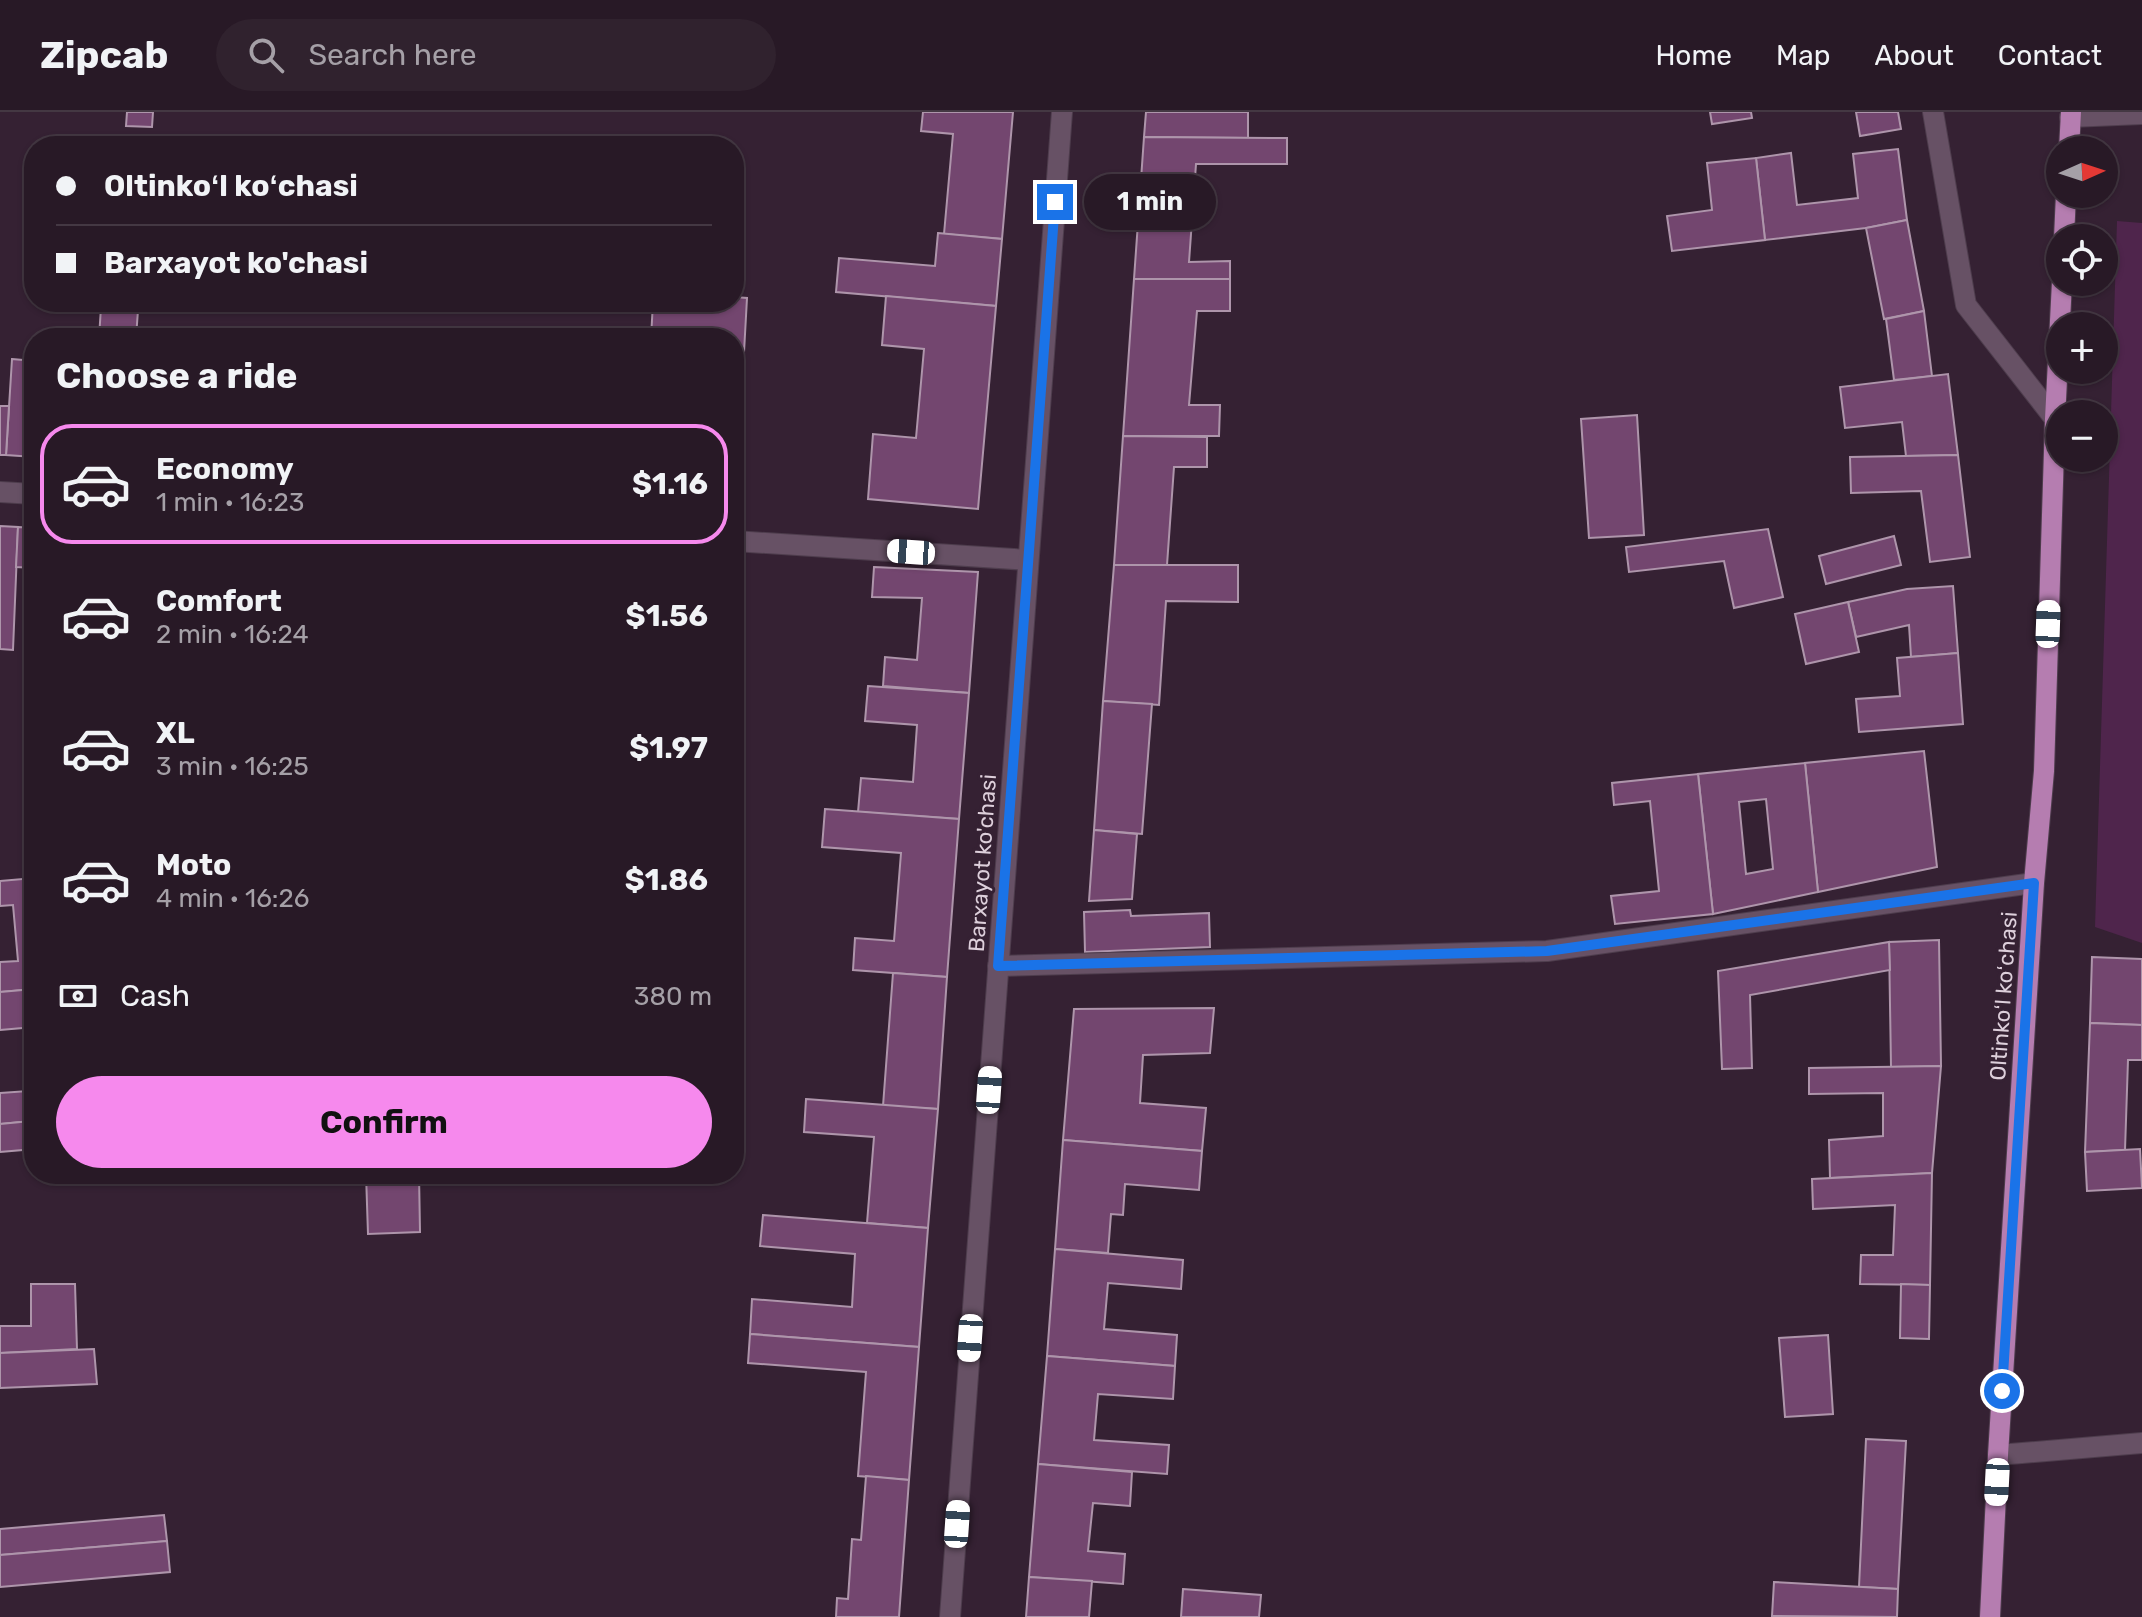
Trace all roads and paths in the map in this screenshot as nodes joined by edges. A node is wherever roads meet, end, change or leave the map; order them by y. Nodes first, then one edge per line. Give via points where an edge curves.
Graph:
1 (1062, 112) edge
2 (1933, 112) edge
3 (2142, 114) edge
4 (2071, 115) edge
5 (2070, 136) edge
6 (2061, 296) edge
7 (2056, 400) edge
8 (2046, 407) edge
9 (2053, 472) edge
10 (0, 492) edge
11 (24, 493) edge
12 (744, 542) edge
13 (1028, 560) junction
14 (2034, 883) junction
15 (998, 966) junction
16 (2142, 1443) edge
17 (1998, 1455) junction
18 (950, 1617) edge
19 (1990, 1617) edge

1 - 13 street, Barxayot ko'chasi
2 - 8 street via 1966,305
3 - 4 street
4 - 5 main road
6 - 7 main road, Oltinkoʻl koʻchasi
9 - 14 main road, Oltinkoʻl koʻchasi via 2044,771
10 - 11 street
12 - 13 street
13 - 15 street, Barxayot ko'chasi
14 - 15 street via 1547,951
14 - 17 main road, Oltinkoʻl koʻchasi
15 - 18 street, Barxayot ko'chasi
16 - 17 street
17 - 19 main road, Oltinkoʻl koʻchasi

